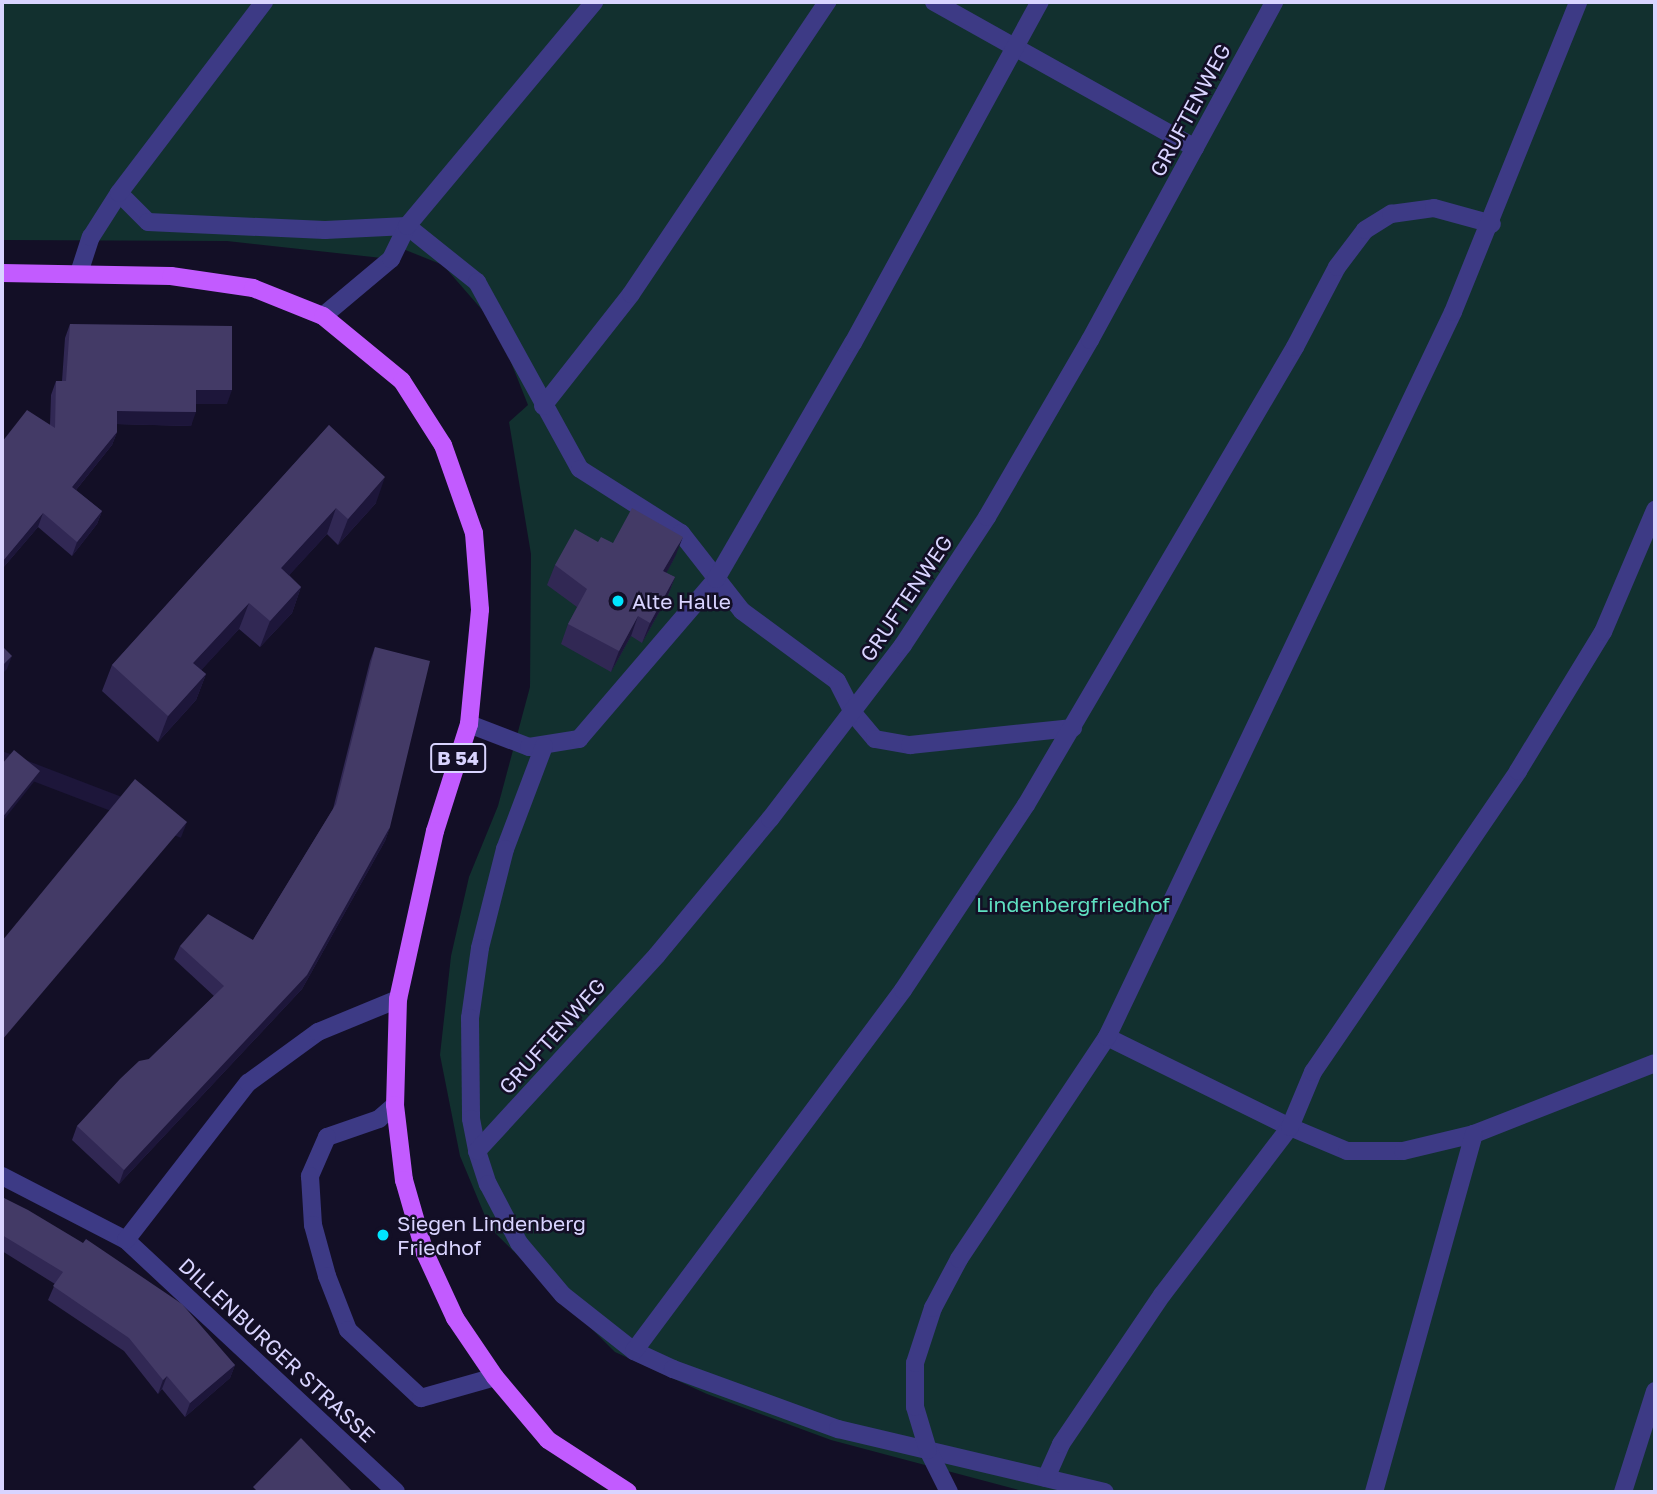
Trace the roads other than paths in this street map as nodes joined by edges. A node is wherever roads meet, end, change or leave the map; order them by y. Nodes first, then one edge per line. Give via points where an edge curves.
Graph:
1 (264, 2) edge
2 (594, 2) edge
3 (827, 2) edge
4 (934, 2) edge
5 (1040, 2) edge
6 (1274, 2) edge
7 (1578, 2) edge
8 (1014, 50) junction
9 (1195, 148) junction
10 (118, 193) junction
11 (1492, 224) junction
12 (407, 226) junction
13 (2, 273) edge
14 (79, 273) junction
15 (323, 316) junction
16 (543, 406) junction
17 (1655, 510) edge
18 (716, 579) junction
19 (853, 713) junction
20 (469, 723) junction
21 (1073, 728) junction
22 (544, 746) junction
23 (398, 999) junction
24 (1107, 1037) junction
25 (1655, 1063) edge
26 (395, 1105) junction
27 (1290, 1127) junction
28 (1474, 1134) junction
29 (477, 1151) junction
30 (2, 1176) edge
31 (126, 1240) junction
32 (634, 1351) junction
33 (495, 1377) junction
34 (1655, 1391) edge
35 (928, 1450) junction
36 (1046, 1478) junction
37 (396, 1492) edge
38 (628, 1492) edge
39 (949, 1492) edge
40 (1105, 1492) edge
41 (1374, 1492) edge
42 (1623, 1492) edge

1 - 10 street
2 - 12 street
3 - 16 street via 631,294
4 - 8 street
5 - 8 street
6 - 9 street, GRUFTENWEG
7 - 11 street
8 - 9 street via 1057,69
8 - 18 street via 853,343
9 - 19 street, GRUFTENWEG via 987,517
10 - 12 street via 148,222 325,230
10 - 14 street via 91,237
11 - 21 street via 1434,208 1391,214 1365,230 1337,267
11 - 24 street
12 - 15 street via 390,259
12 - 16 street via 477,282
13 - 14 main road, B 54
14 - 15 main road, B 54 via 171,276 253,288
15 - 20 main road, B 54 via 402,382 443,445 475,546 480,610
16 - 18 street via 580,468 681,533
17 - 27 street via 1603,632 1560,704 1314,1072
18 - 19 street via 742,611 837,681
18 - 22 street via 579,739
19 - 21 street via 875,739 910,745
19 - 29 street, GRUFTENWEG via 657,955
20 - 22 street via 530,747
20 - 23 main road, B 54 via 435,831
21 - 32 street via 903,990
22 - 29 street via 505,849 480,948 470,1018 469,1070
23 - 26 main road, B 54
23 - 31 street via 318,1032 248,1083
24 - 27 street
24 - 35 street via 959,1259 933,1308 915,1363 915,1407
25 - 28 street
26 - 33 main road, B 54 via 404,1180 425,1252 456,1318
26 - 33 street via 379,1119 327,1137 310,1176 313,1225 327,1276 348,1330 421,1398
27 - 28 street via 1348,1151 1403,1151
27 - 36 street via 1162,1295 1061,1444
28 - 41 street
29 - 32 street via 488,1184 519,1243 564,1295
30 - 31 street, DILLENBURGER STRASSE
31 - 37 street, DILLENBURGER STRASSE
32 - 35 street via 838,1429
33 - 38 main road, B 54 via 548,1440
34 - 42 street
35 - 36 street
35 - 39 street
36 - 40 street

